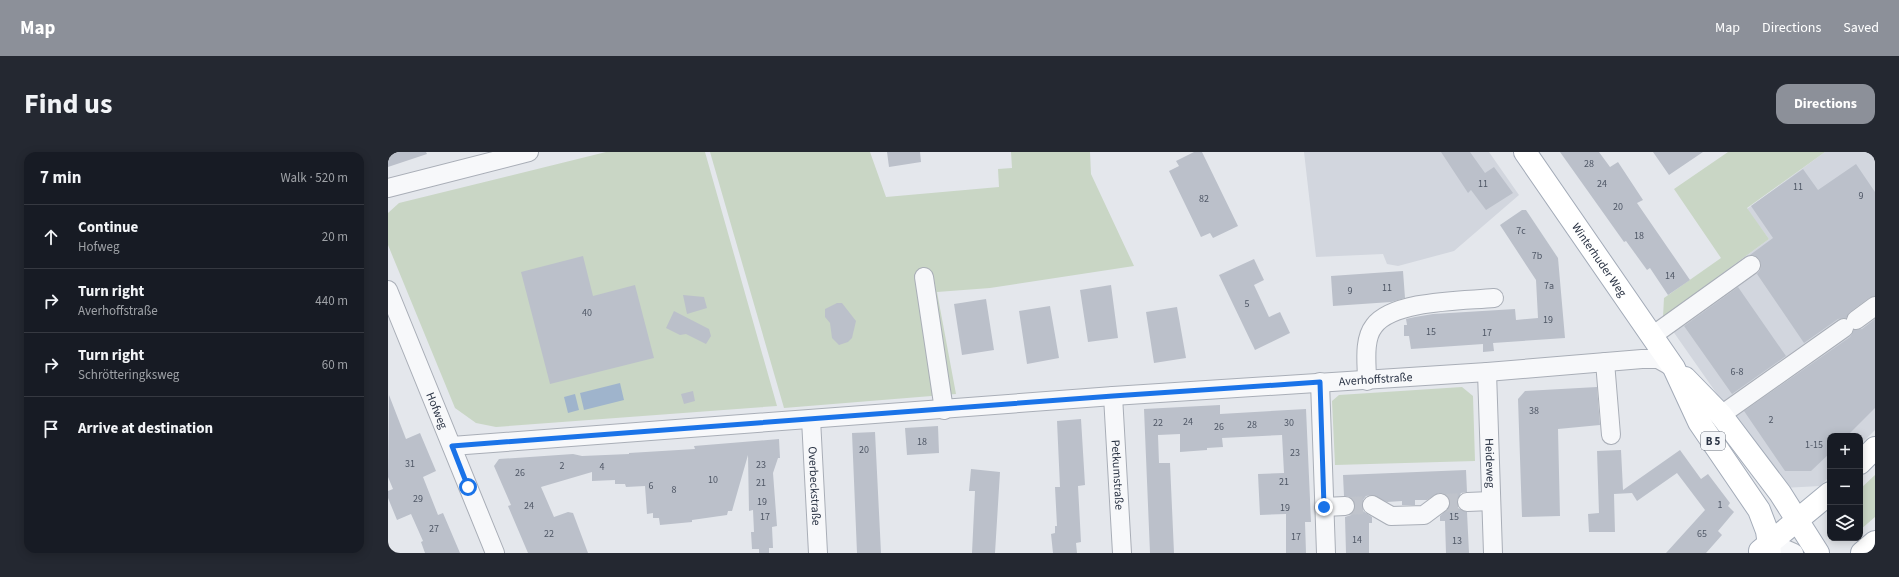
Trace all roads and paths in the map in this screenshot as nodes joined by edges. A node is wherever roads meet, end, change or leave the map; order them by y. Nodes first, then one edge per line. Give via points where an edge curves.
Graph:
1 (529, 152) edge
2 (1524, 152) edge
3 (388, 188) edge
4 (1751, 265) dead end
5 (924, 277) dead end
6 (388, 290) edge
7 (1494, 298) dead end
8 (1875, 306) edge
9 (1652, 336) junction
10 (1605, 362) junction
11 (1674, 368) junction
12 (1487, 372) junction
13 (1367, 381) junction
14 (1320, 382) junction
15 (1113, 396) junction
16 (944, 410) junction
17 (1721, 415) junction
18 (811, 420) junction
19 (1611, 435) dead end
20 (452, 446) junction
21 (1875, 448) edge
22 (1863, 460) edge
23 (1827, 496) edge
24 (1467, 502) tunnel mouth
25 (1491, 502) junction
26 (1440, 503) tunnel mouth
27 (1372, 505) tunnel mouth
28 (1345, 506) tunnel mouth
29 (1324, 507) junction
30 (1798, 520) junction
31 (1875, 542) edge
32 (1776, 550) edge
33 (495, 553) edge
34 (818, 553) edge
35 (1122, 553) edge
36 (1326, 553) edge
37 (1493, 553) edge
38 (1818, 553) edge
39 (1862, 553) edge

1 - 3 street
2 - 9 main road, Winterhuder Weg / B 5
4 - 9 street
5 - 16 street
6 - 20 street, Hofweg
7 - 13 street via 1424,303 1389,314 1374,326 1367,342
8 - 17 street
9 - 11 main road, Winterhuder Weg / B 5
10 - 11 street, Averhoffstraße via 1658,359
10 - 12 street, Averhoffstraße
10 - 19 street
11 - 17 main road, Winterhuder Weg / B 5
11 - 32 main road, Winterhuder Weg / B 5 via 1699,422 1759,510
12 - 13 street, Averhoffstraße
12 - 25 street, Heideweg
13 - 14 street, Averhoffstraße
14 - 15 street, Averhoffstraße
14 - 29 street
15 - 16 street, Averhoffstraße
15 - 35 street, Petkumstraße
16 - 18 street, Averhoffstraße
17 - 30 main road, Winterhuder Weg / B 5
18 - 20 street, Averhoffstraße
18 - 34 street, Overbeckstraße
20 - 33 street, Hofweg
21 - 22 main road
23 - 30 main road
24 - 25 street
25 - 37 street, Heideweg
26 - 27 street via 1424,515 1398,516 1391,516
28 - 29 street
29 - 36 street
30 - 32 main road, B 5
30 - 38 main road, B 5
31 - 39 main road

